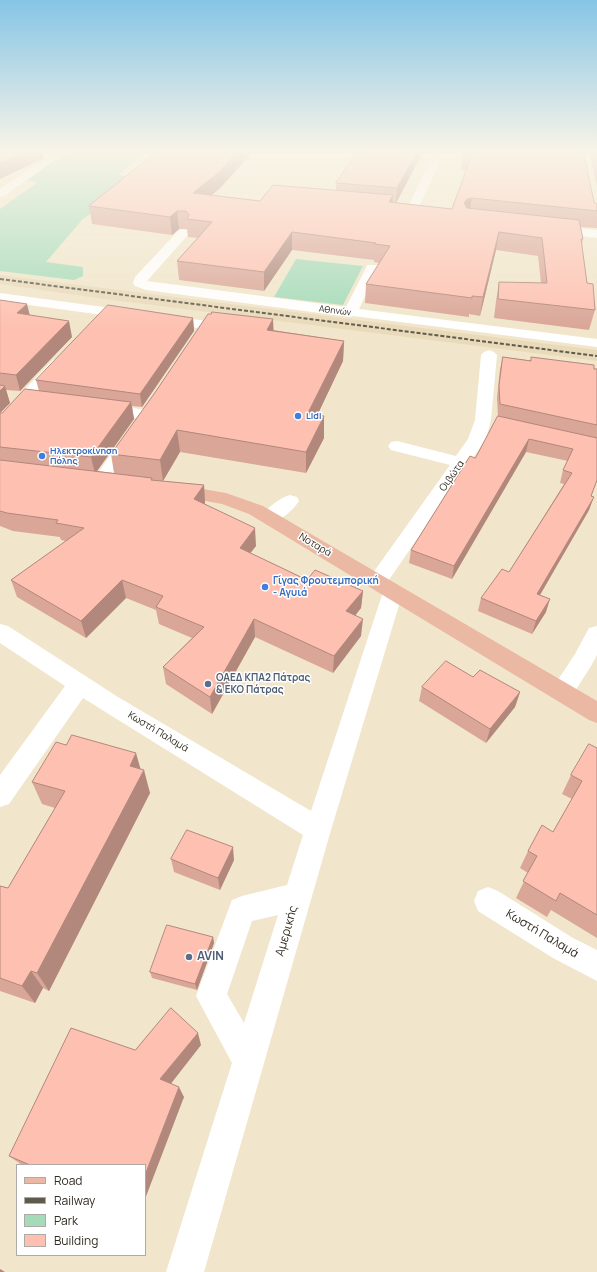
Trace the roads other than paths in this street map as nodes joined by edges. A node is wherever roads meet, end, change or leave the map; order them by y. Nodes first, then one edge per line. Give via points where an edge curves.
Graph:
1 (537, 228) edge
2 (183, 233) dead end
3 (597, 234) edge
4 (372, 268) dead end
5 (0, 297) edge
6 (350, 313) junction
7 (597, 343) edge
8 (66, 355) edge
9 (489, 355) dead end
10 (185, 358) edge
11 (6, 396) dead end
12 (32, 399) junction
13 (86, 407) edge
14 (0, 425) edge
15 (397, 446) dead end
16 (461, 462) junction
17 (94, 480) joint
18 (124, 484) edge
19 (154, 488) edge
20 (290, 501) dead end
21 (269, 518) junction
22 (385, 587) junction
23 (0, 632) edge
24 (597, 634) edge
25 (80, 684) junction
26 (562, 692) junction
27 (597, 713) edge
28 (0, 796) edge
29 (318, 830) junction
30 (298, 896) junction
31 (488, 901) dead end
32 (597, 966) edge
33 (249, 1062) junction
34 (185, 1272) edge

1 - 3 street
2 - 6 street, Αθηνών via 140,283 146,286
4 - 6 street
5 - 10 street via 102,316 207,325
6 - 7 street, Αθηνών
8 - 12 street
9 - 16 street, Οιβώτα via 491,422
11 - 12 street
12 - 14 street
13 - 17 street via 151,410
15 - 16 street
16 - 22 street, Οιβώτα
17 - 18 main road
19 - 21 main road, Νοταρά via 233,500
20 - 21 street
21 - 22 main road, Νοταρά
22 - 26 main road, Νοταρά
22 - 29 street, Αμερικής
23 - 25 street, Κωστή Παλαμά
24 - 26 street
25 - 28 street
25 - 29 street, Κωστή Παλαμά
26 - 27 main road, Νοταρά
29 - 30 street, Αμερικής
30 - 33 street, Αμερικής
30 - 33 street via 242,910 211,996
31 - 32 street, Κωστή Παλαμά
33 - 34 street, Αμερικής

